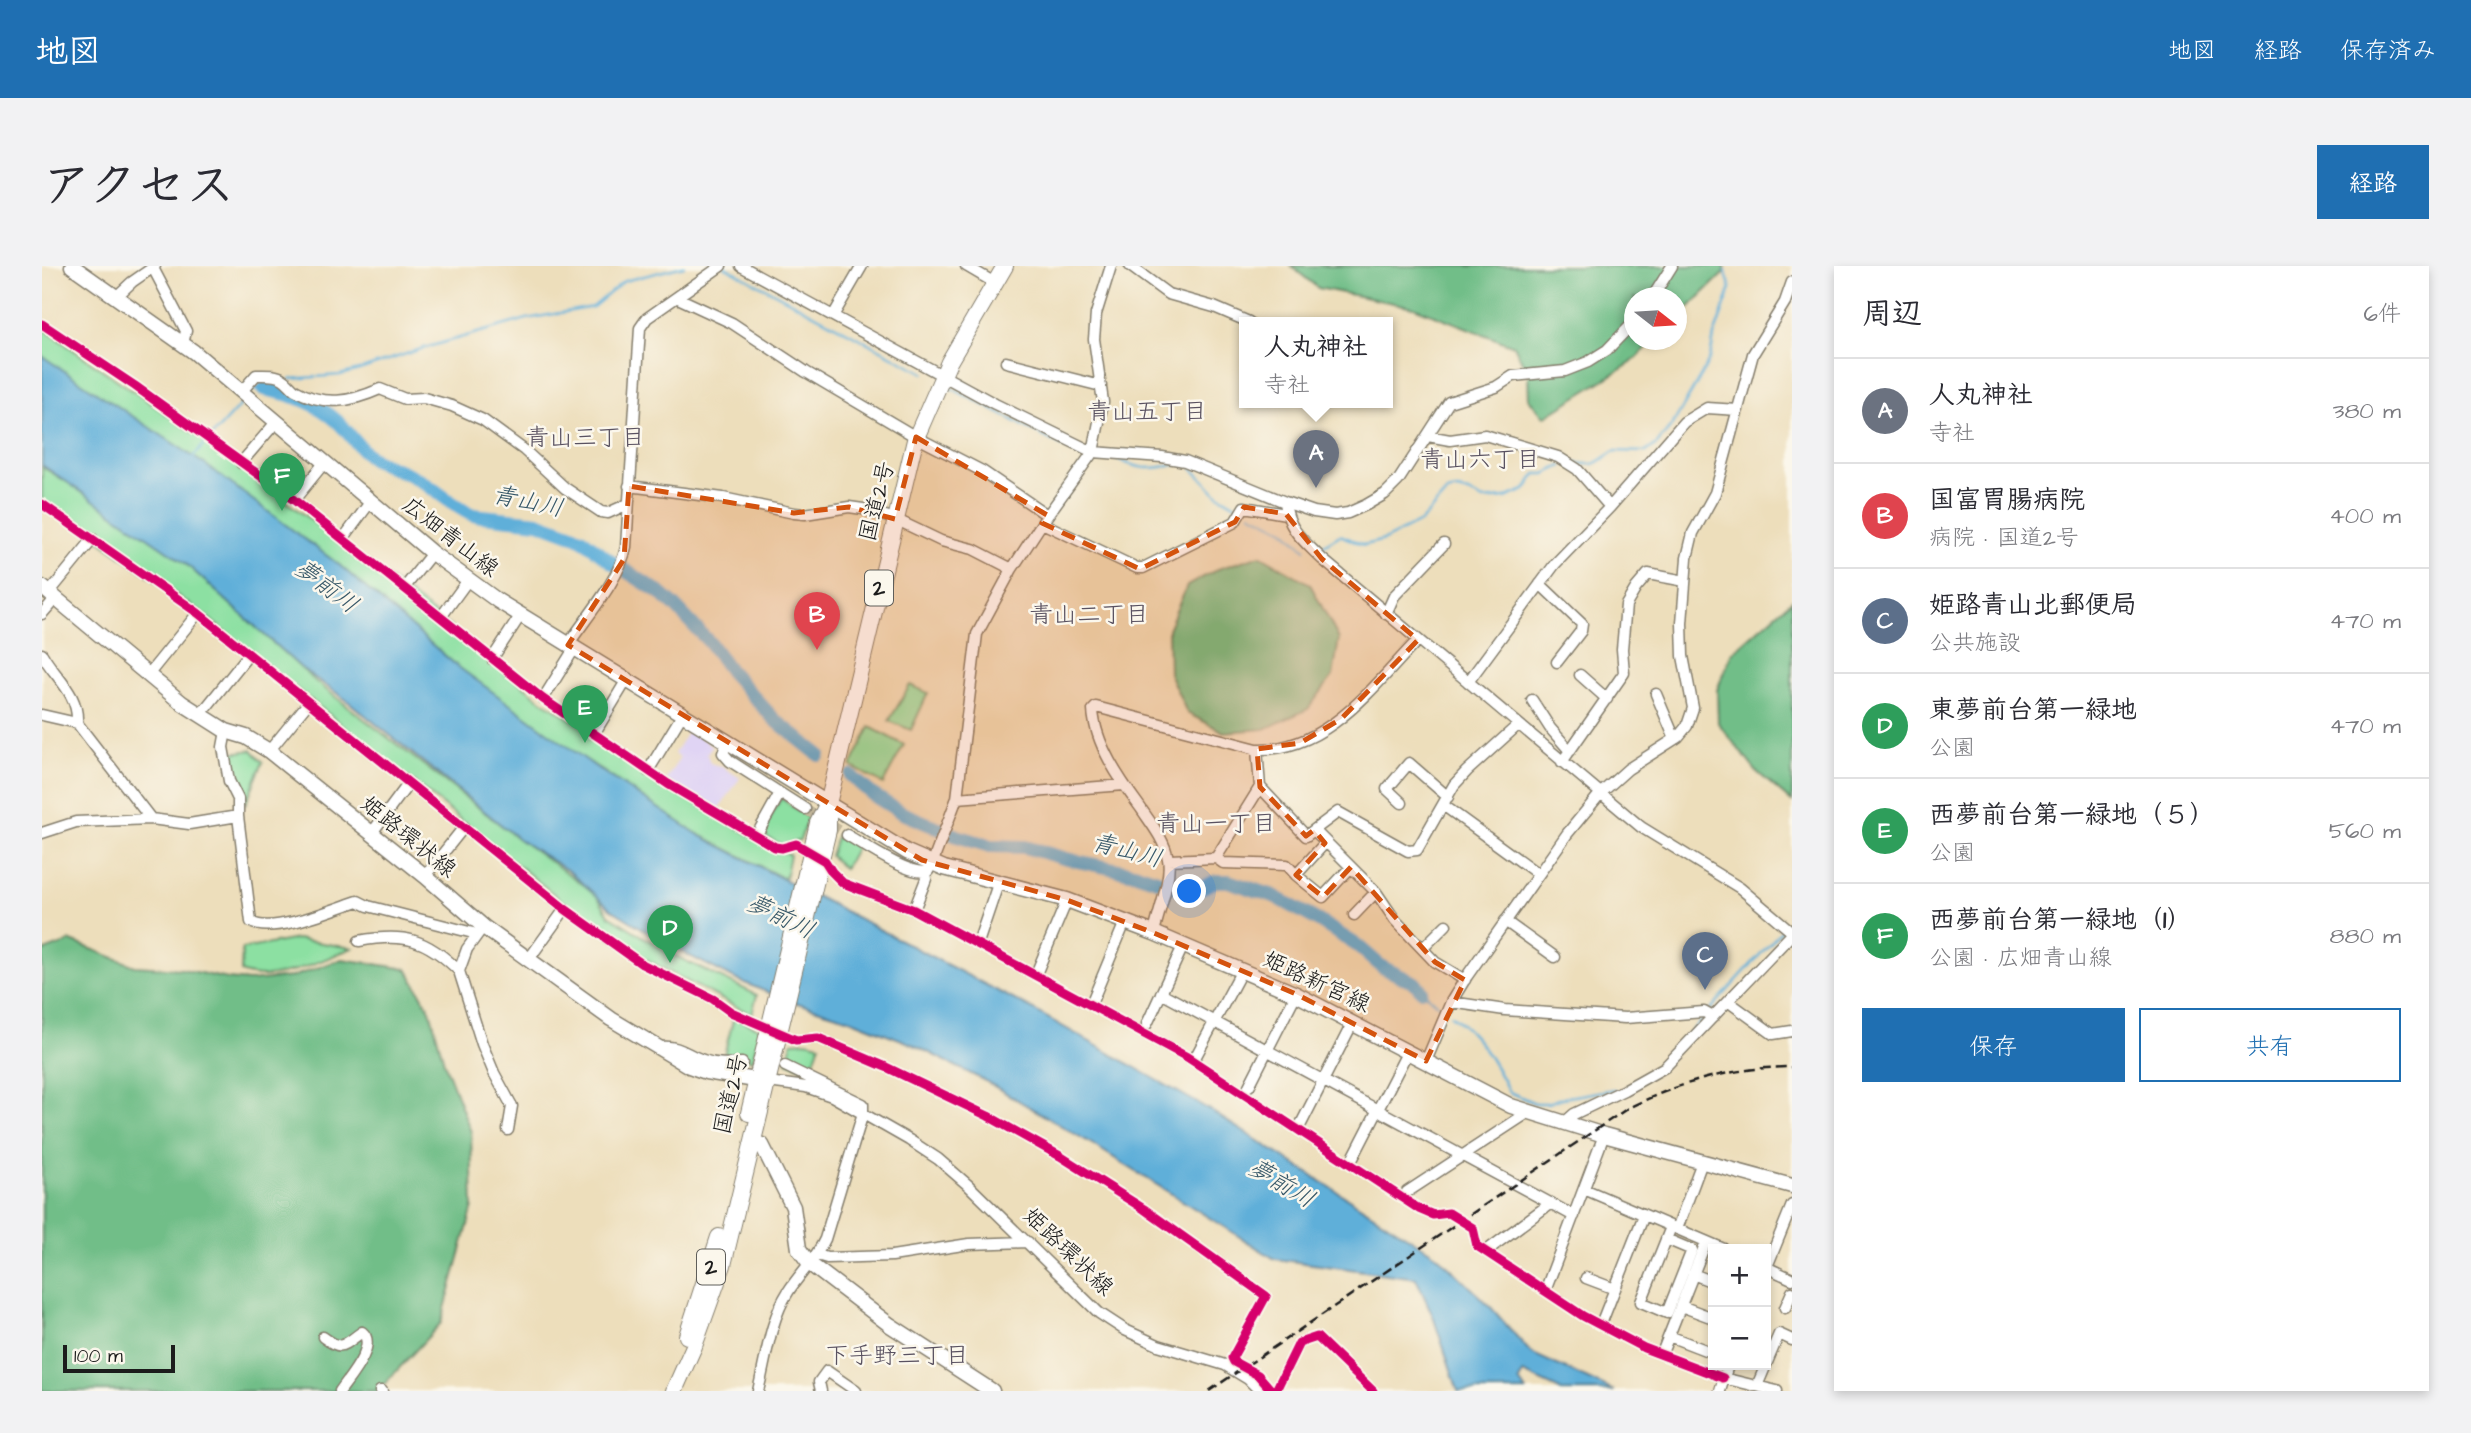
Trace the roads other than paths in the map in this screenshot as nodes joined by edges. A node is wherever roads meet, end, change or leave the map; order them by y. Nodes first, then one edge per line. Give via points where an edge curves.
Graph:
1 (72, 266) edge
2 (154, 266) edge
3 (741, 266) edge
4 (862, 266) edge
5 (966, 266) edge
6 (1005, 266) edge
7 (1111, 266) edge
8 (1130, 266) edge
9 (1672, 266) edge
10 (719, 268) edge
11 (1792, 282) edge
12 (995, 283) junction
13 (1659, 287) edge
14 (116, 297) junction
15 (678, 298) junction
16 (833, 316) junction
17 (1239, 318) edge
18 (1624, 333) edge
19 (183, 344) junction
20 (1006, 362) dead end
21 (942, 375) junction
22 (1101, 386) junction
23 (247, 395) junction
24 (1738, 410) junction
25 (277, 421) junction
26 (1428, 436) junction
27 (916, 437) junction
28 (1090, 456) junction
29 (325, 462) junction
30 (241, 463) dead end
31 (629, 486) junction
32 (294, 500) dead end
33 (371, 501) junction
34 (628, 504) junction
35 (1611, 507) junction
36 (1285, 508) junction
37 (895, 519) junction
38 (1044, 519) junction
39 (343, 539) dead end
40 (93, 540) dead end
41 (1444, 544) dead end
42 (432, 553) junction
43 (1012, 569) junction
44 (468, 580) junction
45 (1685, 581) junction
46 (1540, 584) junction
47 (405, 587) dead end
48 (49, 593) edge
49 (198, 613) dead end
50 (42, 614) edge
51 (1387, 614) junction
52 (520, 615) junction
53 (440, 617) dead end
54 (1418, 640) junction
55 (571, 647) junction
56 (42, 654) edge
57 (249, 654) dead end
58 (492, 659) dead end
59 (1557, 663) dead end
60 (47, 670) edge
61 (148, 675) junction
62 (1580, 675) dead end
63 (626, 681) junction
64 (1468, 682) junction
65 (1656, 694) dead end
66 (543, 699) dead end
67 (1607, 699) junction
68 (1532, 700) dead end
69 (309, 702) dead end
70 (201, 714) junction
71 (42, 715) edge
72 (681, 715) junction
73 (77, 723) junction
74 (1518, 725) junction
75 (226, 731) junction
76 (594, 734) dead end
77 (1675, 739) junction
78 (727, 743) junction
79 (1257, 749) junction
80 (269, 751) junction
81 (1570, 751) junction
82 (1562, 762) junction
83 (648, 771) dead end
84 (409, 783) dead end
85 (1124, 785) junction
86 (1260, 787) junction
87 (780, 793) junction
88 (1600, 794) junction
89 (957, 798) junction
90 (1445, 801) junction
91 (1402, 803) dead end
92 (828, 804) junction
93 (805, 809) tunnel mouth
94 (238, 816) junction
95 (151, 819) junction
96 (464, 827) dead end
97 (760, 829) dead end
98 (1314, 830) junction
99 (42, 833) edge
100 (371, 834) junction
101 (847, 835) tunnel mouth
102 (1325, 843) junction
103 (1216, 858) junction
104 (1169, 860) junction
105 (1351, 867) junction
106 (928, 868) junction
107 (1296, 874) junction
108 (1538, 874) junction
109 (425, 876) junction
110 (999, 881) junction
111 (1376, 892) junction
112 (1067, 900) junction
113 (565, 909) dead end
114 (914, 910) dead end
115 (1354, 915) dead end
116 (1505, 921) junction
117 (1125, 922) junction
118 (1446, 925) dead end
119 (1788, 930) edge
120 (481, 931) junction
121 (1153, 933) junction
122 (359, 941) dead end
123 (978, 943) dead end
124 (1183, 946) junction
125 (1423, 948) junction
126 (1555, 957) dead end
127 (529, 959) junction
128 (1242, 970) junction
129 (459, 971) junction
130 (1036, 974) dead end
131 (1465, 979) junction
132 (1161, 993) junction
133 (1296, 994) junction
134 (1451, 1002) junction
135 (1729, 1002) junction
136 (1091, 1004) dead end
137 (1709, 1015) junction
138 (1214, 1022) junction
139 (1353, 1022) junction
140 (1147, 1024) dead end
141 (1792, 1031) edge
142 (662, 1047) junction
143 (1268, 1050) junction
144 (1408, 1051) junction
145 (1196, 1056) dead end
146 (1426, 1061) junction
147 (742, 1063) dead end
148 (785, 1066) dead end
149 (1324, 1080) junction
150 (762, 1081) junction
151 (1249, 1086) dead end
152 (1377, 1110) junction
153 (1529, 1112) junction
154 (863, 1113) junction
155 (1564, 1123) junction
156 (1300, 1126) dead end
157 (508, 1129) dead end
158 (1604, 1135) junction
159 (753, 1142) junction
160 (1461, 1156) junction
161 (1353, 1158) dead end
162 (1702, 1162) junction
163 (1792, 1186) edge
164 (1584, 1189) junction
165 (1407, 1192) dead end
166 (1551, 1203) junction
167 (1792, 1205) edge
168 (1644, 1215) junction
169 (1574, 1216) junction
170 (1789, 1226) edge
171 (1674, 1228) junction
172 (1666, 1239) dead end
173 (1706, 1241) junction
174 (1028, 1242) junction
175 (1713, 1244) edge
176 (1489, 1249) dead end
177 (1771, 1259) edge
178 (814, 1260) junction
179 (1771, 1270) edge
180 (1693, 1274) junction
181 (1586, 1278) dead end
182 (1792, 1279) edge
183 (1708, 1280) edge
184 (1547, 1286) dead end
185 (1615, 1289) junction
186 (1792, 1292) edge
187 (1681, 1306) junction
188 (1785, 1308) dead end
189 (1708, 1316) edge
190 (1603, 1320) dead end
191 (1669, 1336) junction
192 (323, 1337) dead end
193 (1792, 1340) edge
194 (1664, 1348) dead end
195 (1708, 1351) edge
196 (1722, 1384) edge
197 (1757, 1385) junction
198 (340, 1391) edge
199 (663, 1391) edge
200 (674, 1391) edge
201 (758, 1391) edge
202 (821, 1391) edge
203 (856, 1391) edge
204 (992, 1391) edge
205 (1260, 1391) edge
206 (1777, 1391) edge

1 - 14 main road, 広畑青山線
2 - 14 street
2 - 19 street via 186,331
3 - 16 street
4 - 16 street
5 - 12 street
6 - 12 highway, 国道2号 / 2
7 - 22 street via 1096,314 1094,340
8 - 17 street via 1168,294
9 - 13 street
10 - 15 street
11 - 24 street via 1753,354
12 - 21 highway, 国道2号 / 2
14 - 19 main road, 広畑青山線
15 - 27 street via 732,323
15 - 31 street via 647,318 640,328
16 - 21 street
18 - 26 street via 1588,362 1565,371 1513,376 1496,387 1449,402
19 - 23 main road, 広畑青山線
20 - 22 street
21 - 27 highway, 国道2号 / 2
21 - 28 street
22 - 28 street via 1103,401
23 - 25 main road, 広畑青山線
23 - 34 street via 256,375 275,375 326,402 359,399 380,389 405,399 424,398 452,406 501,432 565,488 601,512
24 - 35 street via 1707,408 1684,422
24 - 45 street via 1715,493 1693,533
25 - 29 main road, 広畑青山線
25 - 30 street
26 - 35 street via 1450,440 1485,435 1558,457 1577,469
26 - 36 street via 1398,481 1366,505 1335,515
27 - 37 highway, 国道2号 / 2
27 - 38 street via 982,471
28 - 36 street via 1185,461
28 - 38 street
29 - 32 street
29 - 33 main road, 広畑青山線
31 - 34 street
31 - 37 street via 794,513 849,507
33 - 39 street
33 - 42 main road, 広畑青山線
34 - 55 street via 624,559
35 - 46 street
36 - 38 street via 1244,507 1235,522 1143,568
36 - 51 street via 1291,527
37 - 43 street
37 - 92 highway, 国道2号 / 2
38 - 43 street
40 - 48 street
41 - 51 street via 1394,596
42 - 44 main road, 広畑青山線
42 - 47 street
43 - 89 street via 977,634
44 - 52 main road, 広畑青山線
44 - 53 street
45 - 67 street via 1648,574 1636,588 1626,606 1624,673
45 - 77 street via 1683,656 1693,708 1687,726
46 - 59 street via 1583,627
46 - 64 street
48 - 50 street
48 - 61 main road, 姫路環状線
49 - 61 street
51 - 54 street
52 - 55 main road, 広畑青山線
52 - 58 street
54 - 64 street
54 - 79 street via 1340,719 1300,743 1276,750
55 - 63 main road, 広畑青山線
55 - 66 street
56 - 60 street
57 - 70 street
60 - 73 street via 71,693
61 - 70 main road, 姫路環状線
62 - 67 street
63 - 72 main road, 広畑青山線
63 - 76 street
64 - 74 street
65 - 77 street
67 - 81 street
68 - 81 street
69 - 80 street
70 - 75 main road, 姫路環状線
71 - 73 street
72 - 78 main road, 広畑青山線
72 - 83 street
73 - 95 street
74 - 82 street
74 - 90 street via 1467,771
75 - 80 main road, 姫路環状線
75 - 94 street via 223,747 229,781 238,799
77 - 88 street via 1628,769
78 - 87 street via 723,753 730,761
78 - 92 main road, 広畑青山線
79 - 85 street via 1096,707 1097,734
79 - 86 street
80 - 100 main road, 姫路環状線
81 - 82 street
82 - 88 street
84 - 100 street
85 - 89 street
85 - 104 street via 1150,821
86 - 98 street via 1306,836
86 - 103 street
87 - 93 street
87 - 97 street
88 - 108 street
88 - 119 street via 1641,827 1740,887
89 - 106 street
90 - 91 street via 1409,763 1387,789
90 - 98 street via 1417,850 1408,851 1338,812
90 - 108 street
92 - 106 main road, 姫路新宮線
92 - 150 highway, 国道2号 / 2 via 828,830 815,860
94 - 95 street via 189,824
94 - 120 street via 251,922 258,926 286,924 358,901
95 - 99 street via 76,822
96 - 109 street
98 - 102 street
100 - 109 main road, 姫路環状線
101 - 106 street via 900,864
102 - 105 street
102 - 107 street
103 - 104 street
103 - 107 street via 1223,863 1287,865
104 - 121 street
105 - 107 street via 1323,897
105 - 111 street
106 - 110 main road, 姫路新宮線
106 - 114 street
108 - 116 street
109 - 120 main road, 姫路環状線
110 - 112 main road, 姫路新宮線
110 - 123 street
111 - 115 street
111 - 125 street
112 - 117 main road, 姫路新宮線
112 - 130 street
113 - 127 street
116 - 126 street
116 - 131 street
117 - 121 main road, 姫路新宮線
117 - 136 street
118 - 125 street
119 - 135 street
120 - 127 main road, 姫路環状線
120 - 129 street via 467,949
121 - 124 main road, 姫路新宮線
122 - 129 street via 388,936 420,942
124 - 128 main road, 姫路新宮線
124 - 132 street
125 - 131 street via 1435,962
127 - 142 main road, 姫路環状線 via 611,1019
128 - 133 main road, 姫路新宮線
128 - 138 street
129 - 157 street via 482,1044 512,1106
131 - 134 street
132 - 138 street
132 - 140 street
133 - 139 main road, 姫路新宮線
133 - 143 street
134 - 137 street via 1625,1018
134 - 146 street
135 - 137 street
135 - 141 street via 1773,1034
137 - 155 street via 1665,1067
138 - 143 street
138 - 145 street
139 - 144 main road, 姫路新宮線
139 - 149 street
142 - 147 street via 671,1046 722,1065
142 - 150 main road, 姫路環状線 via 706,1072
143 - 149 street
143 - 151 street
144 - 146 main road, 姫路新宮線
144 - 152 street
146 - 153 main road, 姫路新宮線
148 - 154 street via 863,1104
149 - 152 street
149 - 156 street
150 - 154 street via 806,1087
150 - 159 highway, 国道2号 / 2
150 - 199 highway, 国道2号 / 2 via 712,1262
152 - 160 street
152 - 161 street
153 - 155 main road, 姫路新宮線
153 - 160 street
154 - 174 street, 姫路環状線 via 938,1159
154 - 178 street
155 - 158 main road, 姫路新宮線
158 - 162 main road, 姫路新宮線
158 - 164 street
159 - 178 main road via 762,1145 793,1207 799,1249
159 - 200 highway, 国道2号 / 2 via 723,1265
160 - 165 street
160 - 166 street
162 - 163 main road, 姫路新宮線
162 - 171 street
164 - 168 street
164 - 169 street
166 - 169 street
166 - 176 street
167 - 170 street
168 - 171 street
168 - 185 street
169 - 184 street
170 - 177 street
171 - 172 street via 1641,1302 1667,1313 1692,1250
171 - 173 street
173 - 175 street
173 - 180 street
174 - 178 street
174 - 205 street, 姫路環状線 via 1087,1303 1111,1321 1174,1351 1225,1365
178 - 201 street via 787,1294
178 - 204 main road via 890,1325
179 - 182 street
180 - 183 street
180 - 187 street
181 - 185 street
185 - 190 street
186 - 188 street
187 - 189 street
187 - 191 street
191 - 194 street
191 - 195 street
192 - 198 street via 342,1347 362,1332 367,1336 366,1352
193 - 197 street via 1779,1334
196 - 197 street
197 - 206 street
202 - 203 street via 819,1382 827,1371

